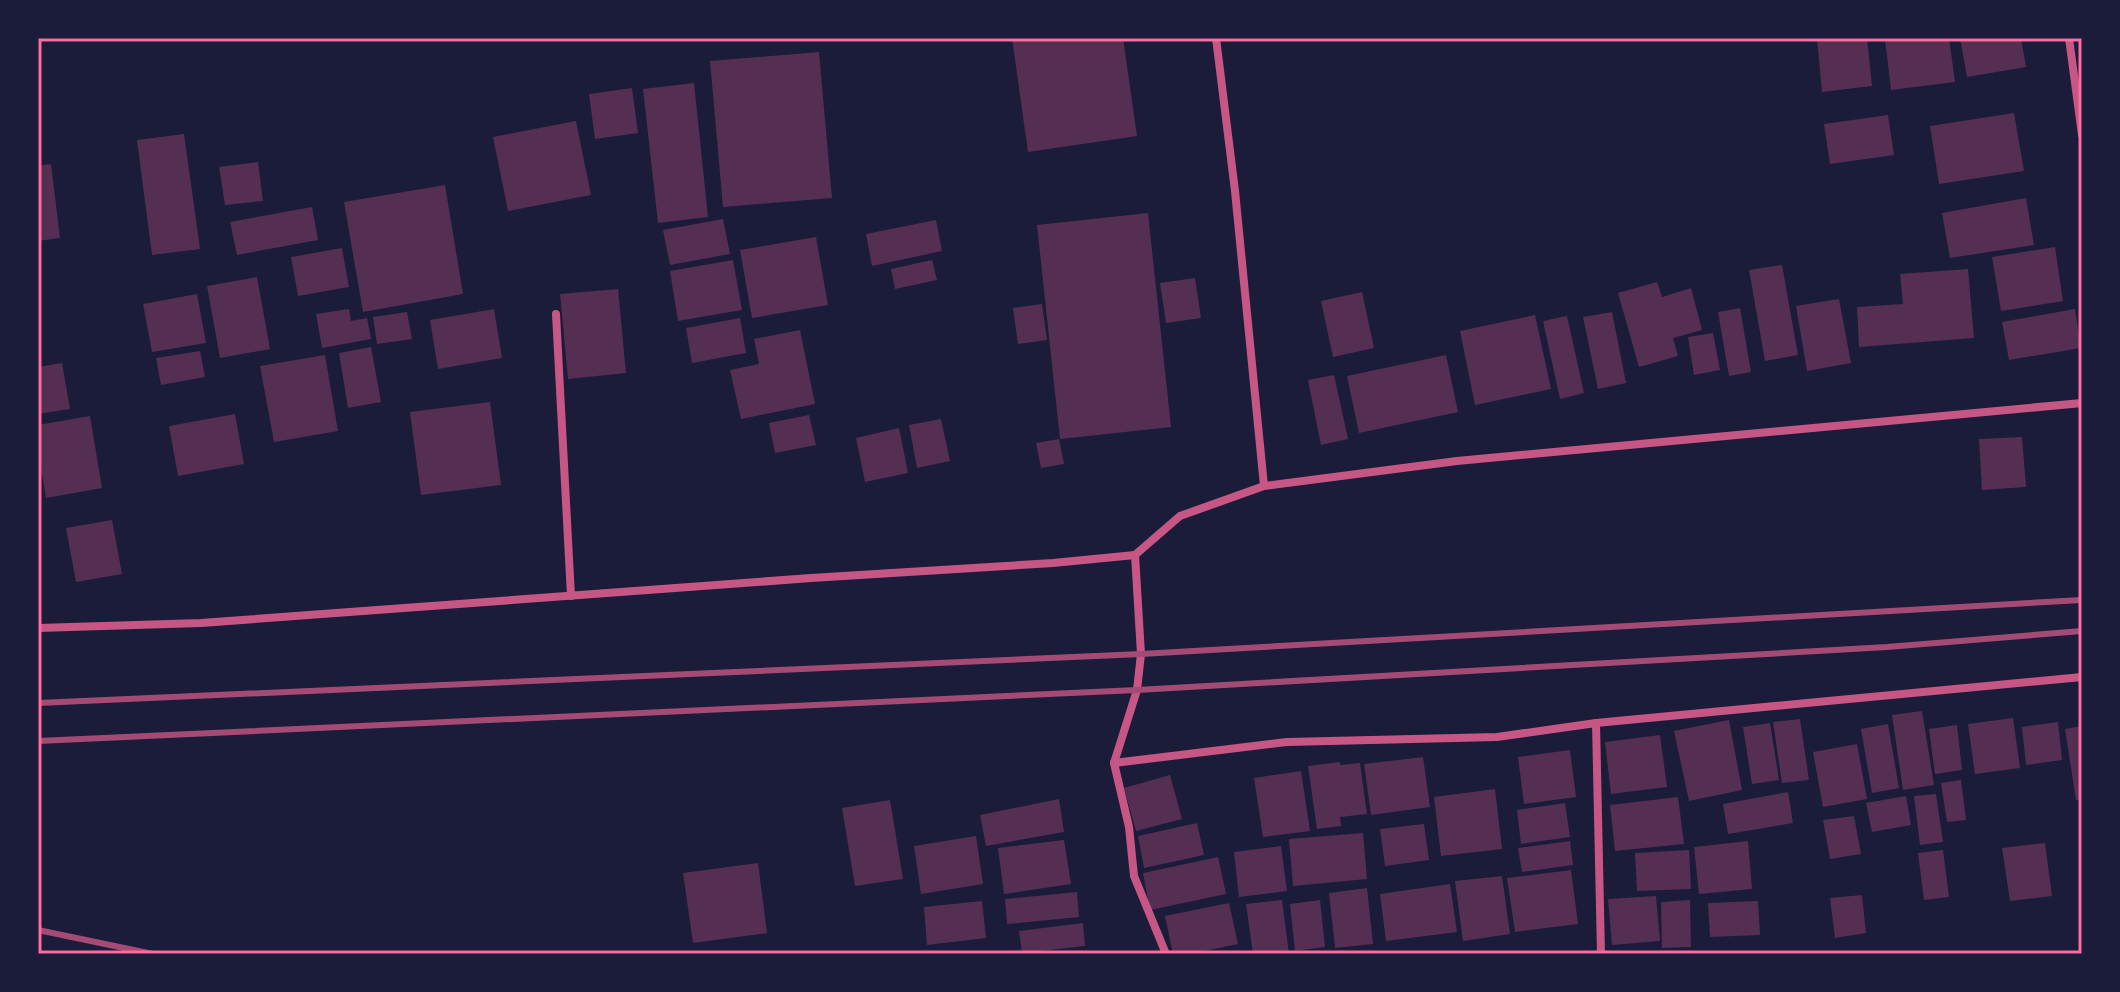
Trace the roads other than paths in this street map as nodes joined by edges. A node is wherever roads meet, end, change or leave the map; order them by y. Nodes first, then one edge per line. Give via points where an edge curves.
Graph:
1 (1216, 38) edge
2 (2069, 38) edge
3 (2082, 135) edge
4 (556, 314) dead end
5 (2082, 403) edge
6 (1264, 486) junction
7 (1135, 555) junction
8 (571, 596) junction
9 (38, 628) edge
10 (2082, 677) edge
11 (1596, 723) junction
12 (1114, 763) junction
13 (1166, 954) edge
14 (1601, 954) edge

1 - 6 street
2 - 3 street
4 - 8 street
5 - 6 street via 1457,461
6 - 7 street via 1180,516
7 - 8 street
7 - 12 street via 1141,654 1137,690
8 - 9 street via 201,623
10 - 11 street
11 - 12 street via 1497,737 1271,743
11 - 14 street
12 - 13 street via 1134,876

